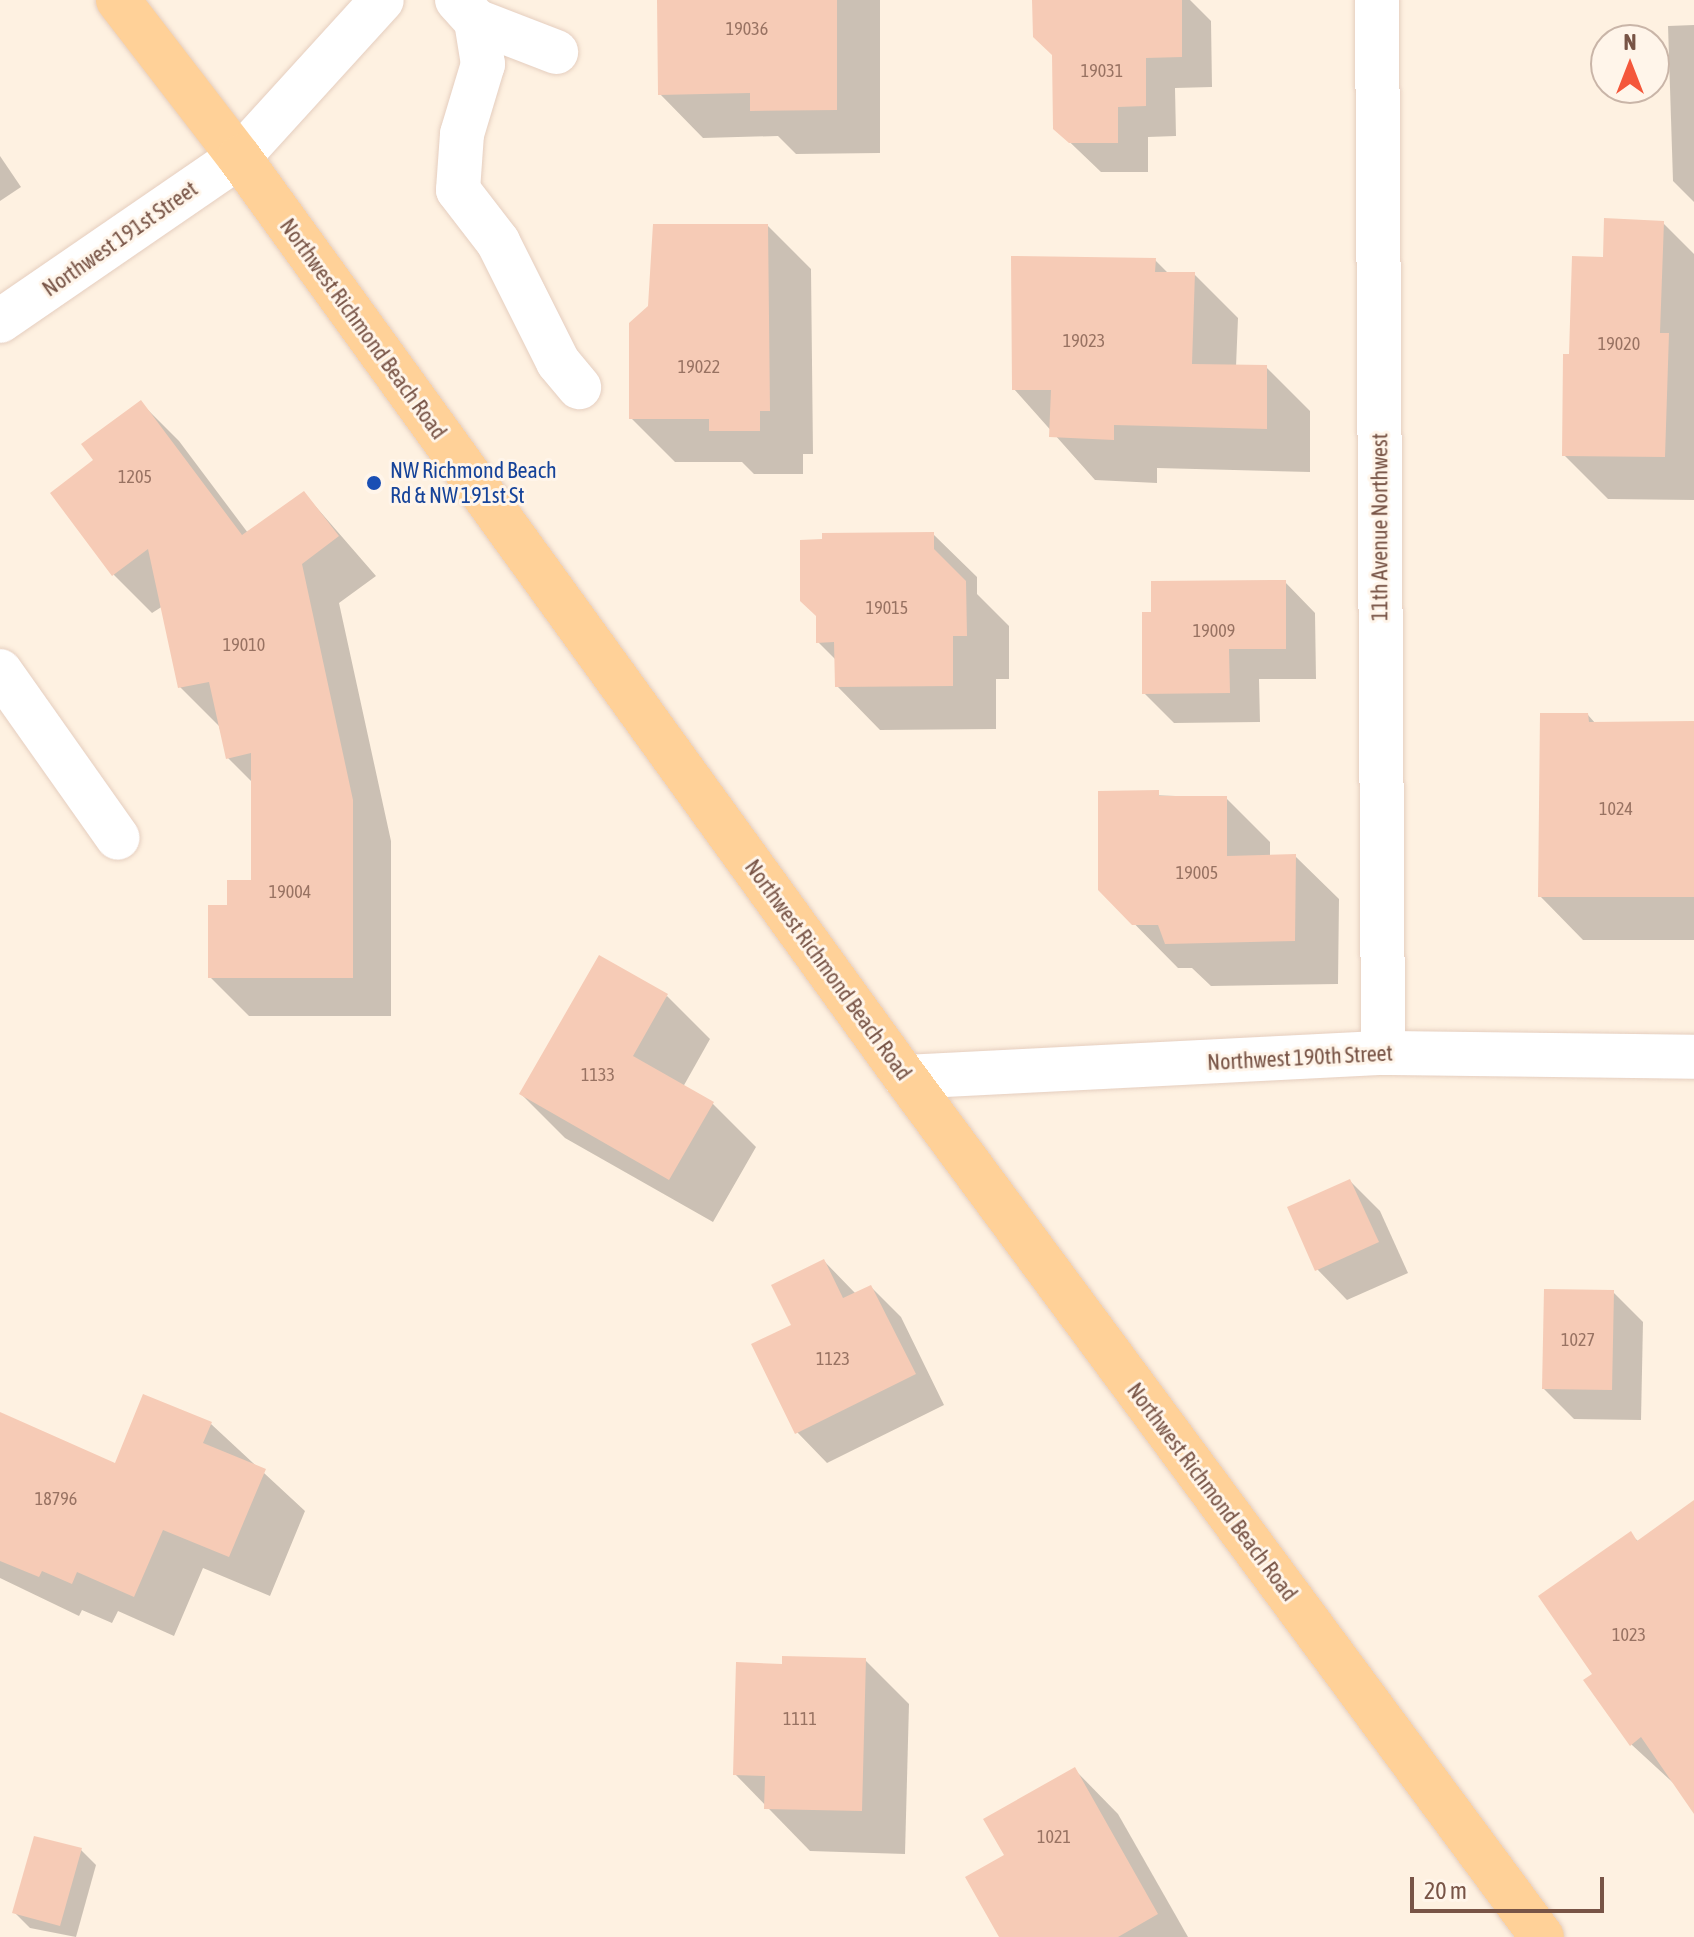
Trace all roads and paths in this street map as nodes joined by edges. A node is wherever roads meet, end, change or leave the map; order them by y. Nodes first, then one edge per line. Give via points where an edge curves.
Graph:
1 (118, 0) edge
2 (382, 0) edge
3 (1377, 0) edge
4 (467, 10) edge
5 (556, 52) dead end
6 (239, 157) junction
7 (0, 321) edge
8 (579, 387) dead end
9 (0, 671) edge
10 (118, 838) dead end
11 (1383, 1053) junction
12 (1694, 1057) edge
13 (905, 1077) junction
14 (1542, 1937) edge

1 - 6 main road, Northwest Richmond Beach Road
2 - 6 street, Northwest 191st Street
3 - 11 street, 11th Avenue Northwest
4 - 5 street
4 - 8 street via 483,64 462,134 458,190 498,242 551,350
6 - 7 street, Northwest 191st Street
6 - 13 main road, Northwest Richmond Beach Road
9 - 10 street
11 - 12 street, Northwest 190th Street
11 - 13 street, Northwest 190th Street
13 - 14 main road, Northwest Richmond Beach Road

